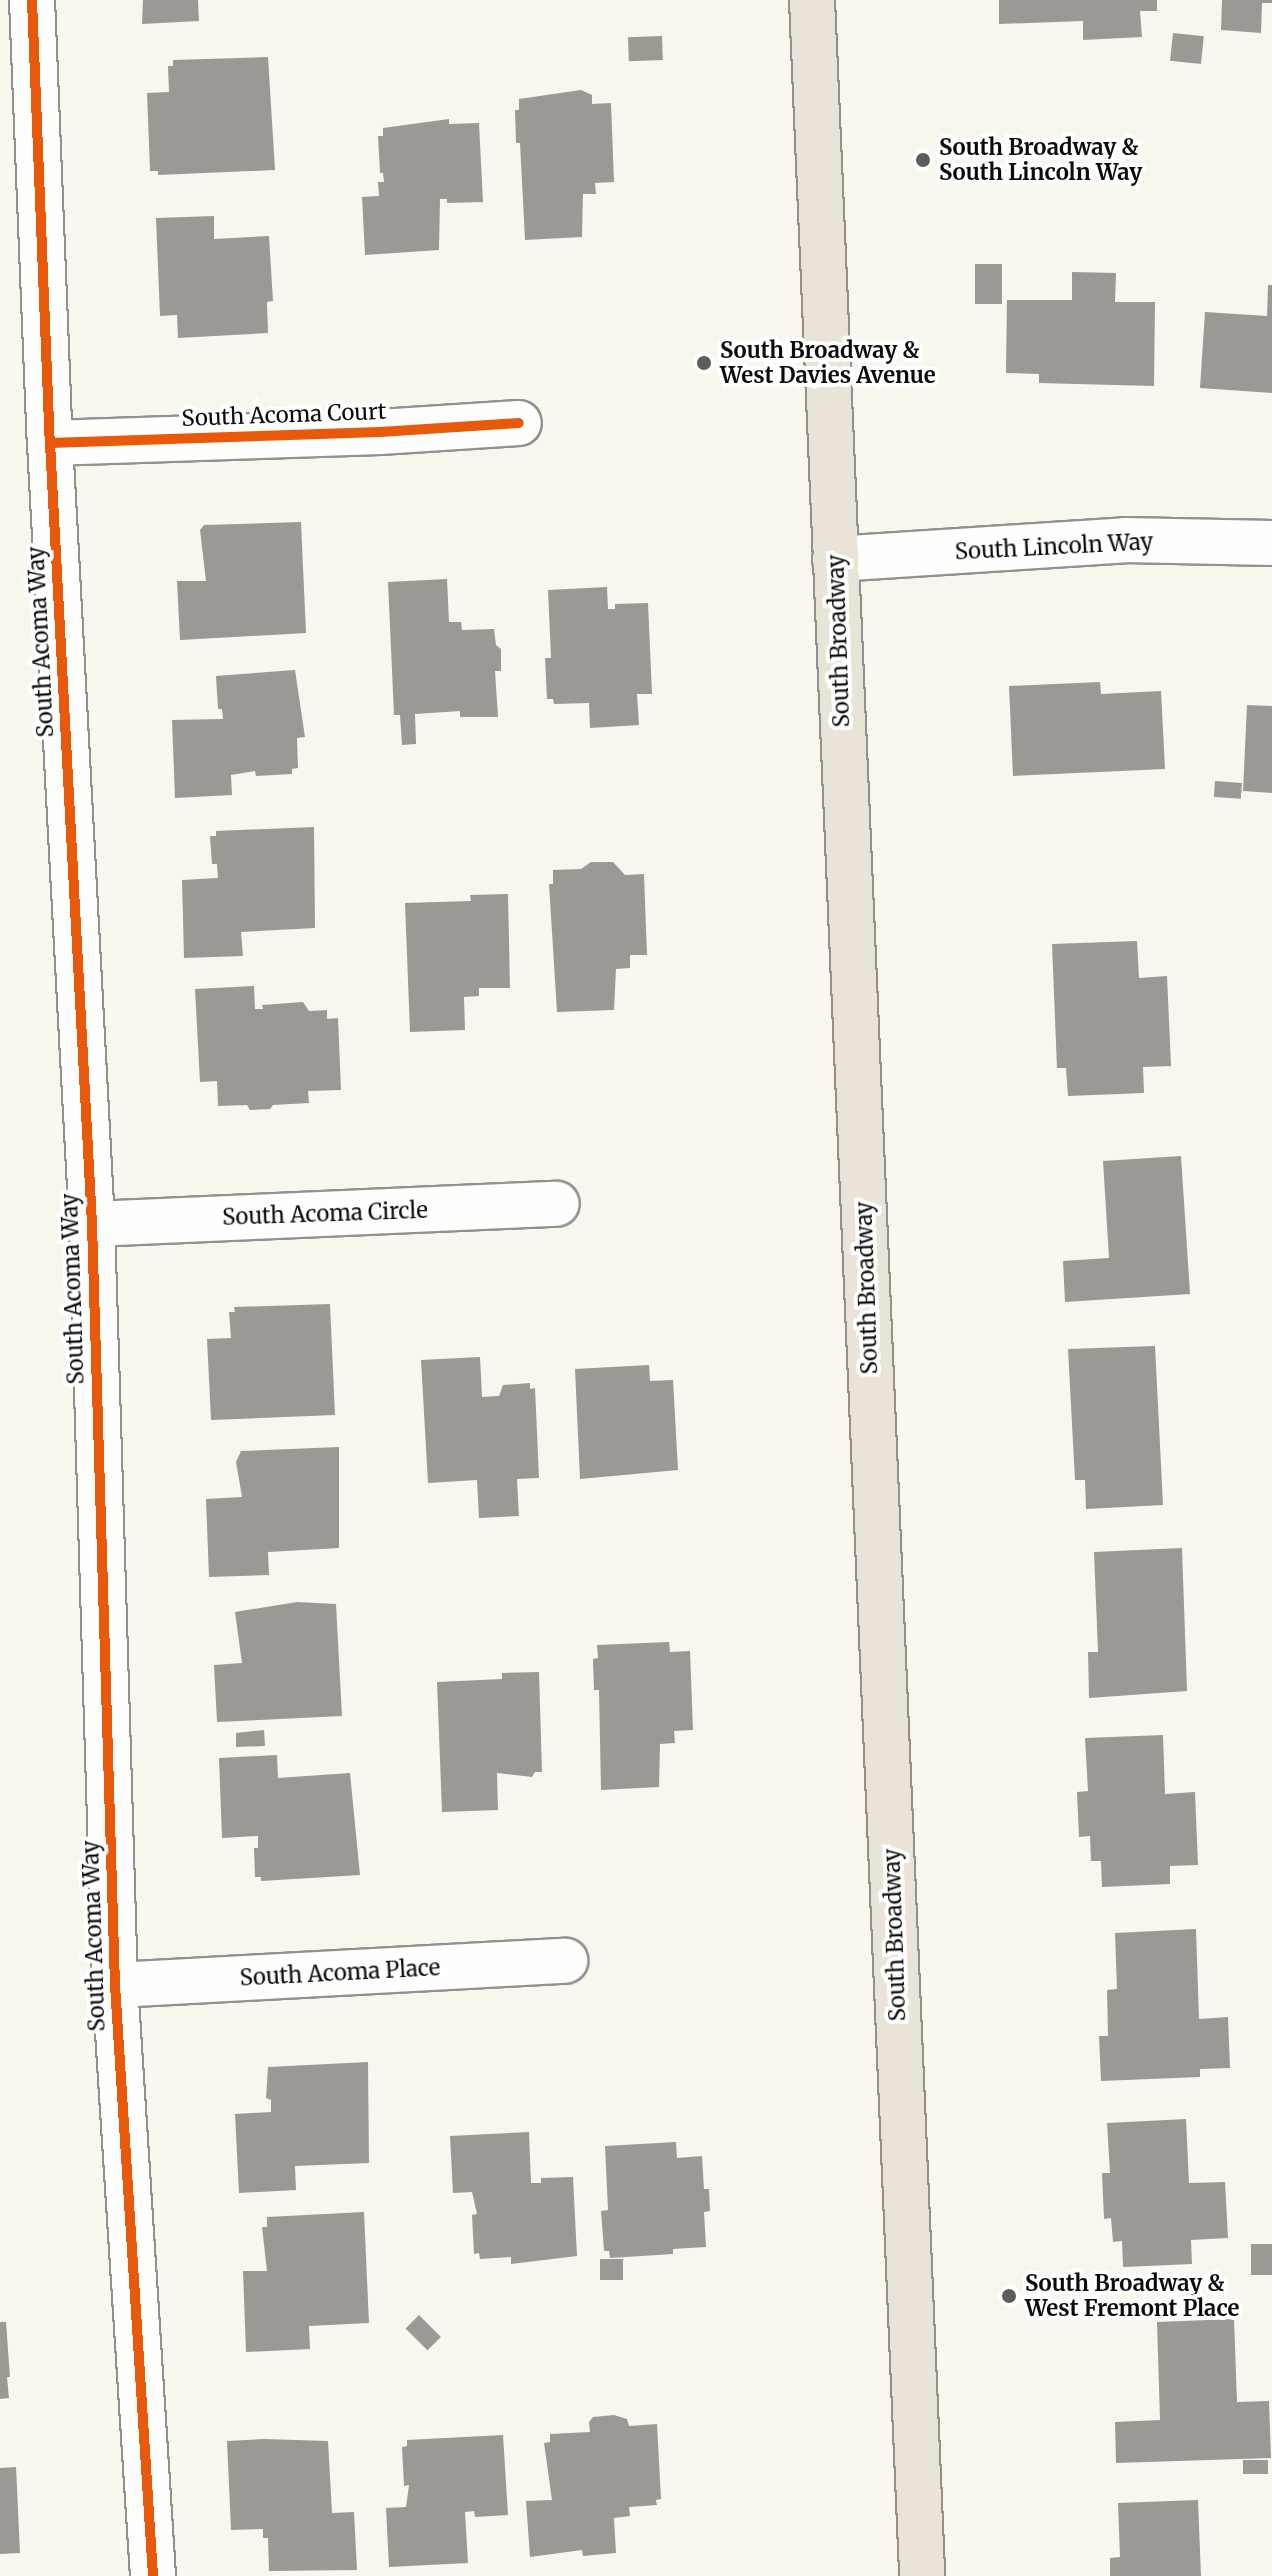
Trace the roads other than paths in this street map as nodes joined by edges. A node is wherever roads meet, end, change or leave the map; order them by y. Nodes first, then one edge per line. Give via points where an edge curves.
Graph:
1 (32, 0) edge
2 (812, 0) edge
3 (519, 423) dead end
4 (50, 443) junction
5 (1272, 543) edge
6 (835, 559) junction
7 (557, 1204) dead end
8 (92, 1224) junction
9 (565, 1961) dead end
10 (115, 1985) junction
11 (153, 2576) edge
12 (922, 2576) edge

1 - 4 street, South Acoma Way
2 - 6 main road, South Broadway
3 - 4 street, South Acoma Court
4 - 8 street, South Acoma Way
5 - 6 street, South Lincoln Way via 1125,540
6 - 12 main road, South Broadway
7 - 8 street, South Acoma Circle
8 - 10 street, South Acoma Way
9 - 10 street, South Acoma Place
10 - 11 street, South Acoma Way

